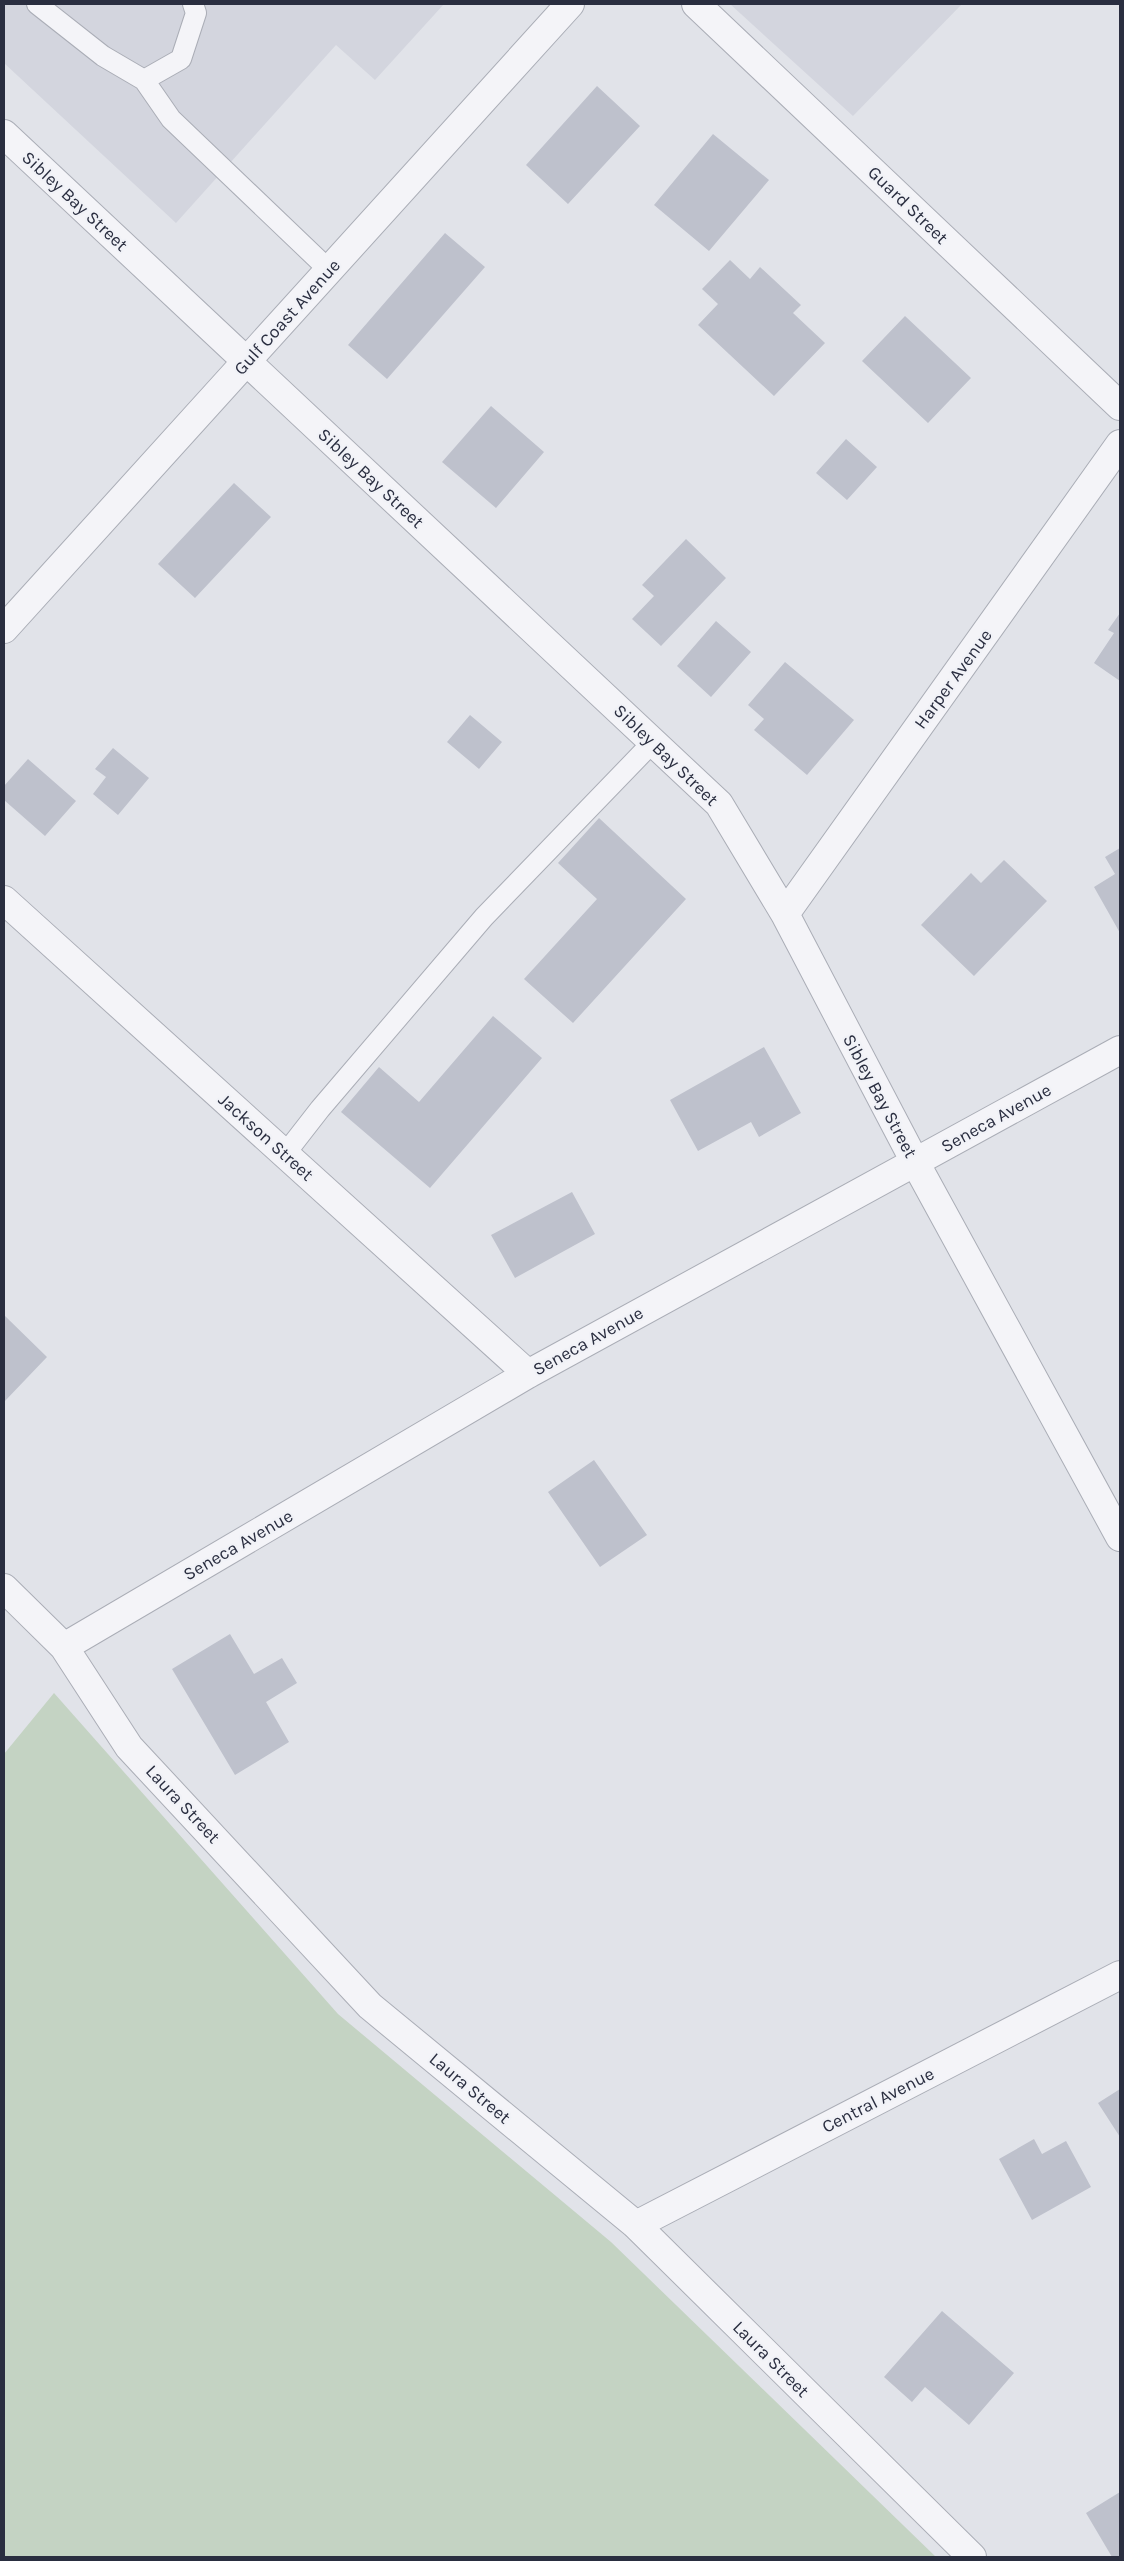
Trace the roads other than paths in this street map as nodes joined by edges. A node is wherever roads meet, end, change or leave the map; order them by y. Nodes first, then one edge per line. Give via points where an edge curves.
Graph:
1 (38, 4) edge
2 (192, 4) edge
3 (570, 4) edge
4 (696, 4) edge
5 (144, 80) junction
6 (4, 134) edge
7 (329, 270) junction
8 (247, 362) junction
9 (1120, 406) edge
10 (1120, 444) edge
11 (4, 629) edge
12 (653, 742) junction
13 (4, 900) edge
14 (785, 914) junction
15 (1120, 1050) edge
16 (285, 1154) junction
17 (915, 1162) junction
18 (528, 1374) junction
19 (1120, 1537) edge
20 (4, 1588) edge
21 (64, 1647) junction
22 (1120, 1975) edge
23 (636, 2225) junction
24 (972, 2557) edge

1 - 5 lane via 102,56
2 - 5 lane via 196,13 181,59
3 - 7 street, Gulf Coast Avenue
4 - 9 street, Guard Street
5 - 7 lane via 171,119
6 - 8 street, Sibley Bay Street
7 - 8 street, Gulf Coast Avenue
8 - 11 street, Gulf Coast Avenue
8 - 12 street, Sibley Bay Street
10 - 14 street, Harper Avenue
12 - 14 street, Sibley Bay Street via 719,804
12 - 16 lane via 484,917
13 - 16 street, Jackson Street
14 - 17 street, Sibley Bay Street
15 - 17 street, Seneca Avenue
16 - 18 street, Jackson Street
17 - 18 street, Seneca Avenue
17 - 19 street, Sibley Bay Street
18 - 21 street, Seneca Avenue
20 - 21 street, Laura Street
21 - 23 street, Laura Street via 129,1746 370,2006
22 - 23 street, Central Avenue
23 - 24 street, Laura Street

